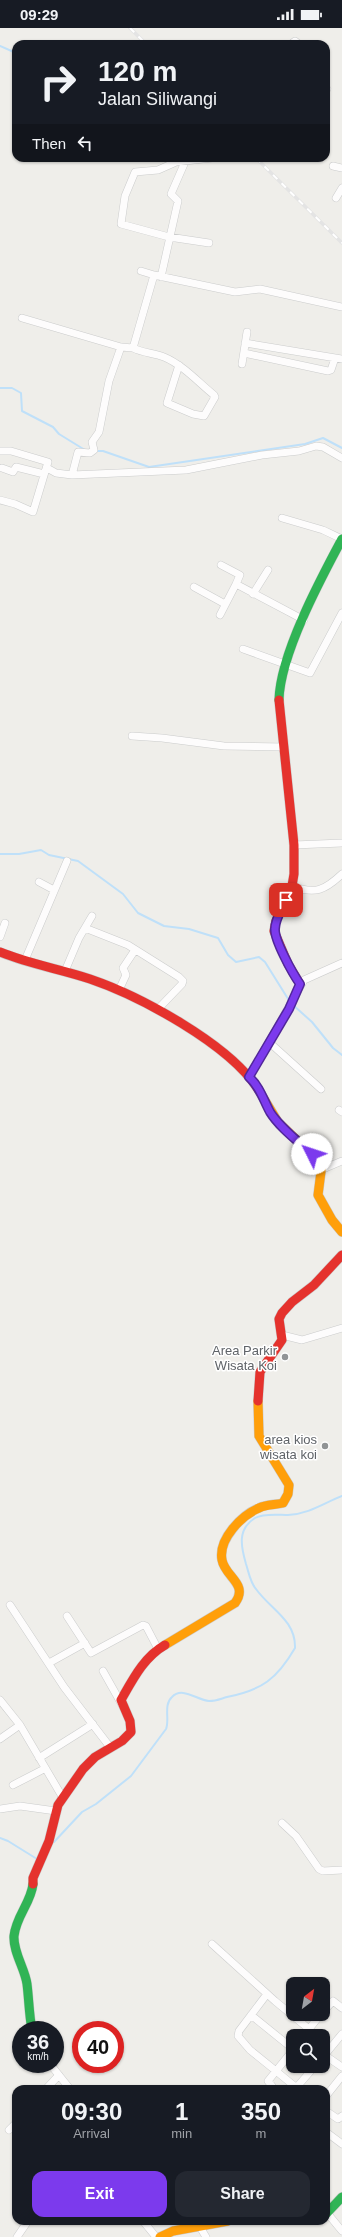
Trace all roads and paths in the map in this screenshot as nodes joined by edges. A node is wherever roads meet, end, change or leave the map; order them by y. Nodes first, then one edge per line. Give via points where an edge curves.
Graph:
1 (185, 162) joint
2 (333, 166) dead end
3 (342, 168) edge
4 (342, 188) edge
5 (336, 198) dead end
6 (168, 237) junction
7 (209, 243) dead end
8 (141, 270) dead end
9 (157, 276) junction
10 (342, 307) edge
11 (22, 318) dead end
12 (247, 332) dead end
13 (246, 344) junction
14 (121, 346) junction
15 (133, 348) junction
16 (244, 353) junction
17 (339, 359) edge
18 (242, 364) dead end
19 (179, 365) junction
20 (0, 451) edge
21 (342, 458) edge
22 (2, 468) dead end
23 (45, 471) junction
24 (72, 475) junction
25 (0, 500) edge
26 (282, 518) dead end
27 (341, 544) edge
28 (221, 565) dead end
29 (268, 570) dead end
30 (236, 584) junction
31 (194, 587) dead end
32 (253, 594) junction
33 (225, 604) junction
34 (342, 613) edge
35 (220, 615) dead end
36 (304, 620) junction
37 (340, 622) edge
38 (243, 649) dead end
39 (285, 663) junction
40 (132, 736) dead end
41 (284, 747) junction
42 (342, 843) edge
43 (294, 845) junction
44 (67, 861) dead end
45 (342, 874) edge
46 (39, 882) dead end
47 (292, 886) junction
48 (54, 890) junction
49 (92, 916) dead end
50 (5, 923) dead end
51 (85, 928) junction
52 (0, 936) edge
53 (135, 950) junction
54 (0, 952) edge
55 (25, 960) junction
56 (342, 963) edge
57 (65, 971) junction
58 (300, 984) junction
59 (119, 990) junction
60 (158, 1009) junction
61 (270, 1043) junction
62 (249, 1077) junction
63 (321, 1089) dead end
64 (342, 1161) edge
65 (323, 1169) junction
66 (342, 1232) edge
67 (342, 1255) edge
68 (342, 1328) edge
69 (282, 1335) junction
70 (10, 1604) dead end
71 (67, 1616) dead end
72 (85, 1643) junction
73 (158, 1649) junction
74 (49, 1663) junction
75 (103, 1672) dead end
76 (0, 1700) edge
77 (121, 1703) junction
78 (93, 1724) junction
79 (20, 1725) junction
80 (0, 1739) edge
81 (110, 1748) junction
82 (39, 1758) junction
83 (44, 1769) junction
84 (12, 1786) dead end
85 (63, 1798) junction
86 (0, 1809) edge
87 (56, 1811) junction
88 (282, 1823) dead end
89 (342, 1870) edge
90 (212, 1944) dead end
91 (267, 1994) junction
92 (330, 2003) edge
93 (286, 2007) edge
94 (342, 2008) edge
95 (251, 2014) junction
96 (30, 2021) edge
97 (301, 2021) edge
98 (316, 2021) edge
99 (309, 2029) joint
100 (342, 2034) edge
101 (286, 2043) edge
102 (330, 2048) edge
103 (286, 2058) edge
104 (330, 2059) edge
105 (342, 2067) edge
106 (276, 2072) junction
107 (309, 2073) edge
108 (59, 2075) joint
109 (342, 2076) edge
110 (50, 2085) edge
111 (67, 2085) edge
112 (271, 2085) edge
113 (293, 2085) edge
114 (299, 2085) edge
115 (330, 2091) edge
116 (330, 2114) edge
117 (342, 2116) edge
118 (12, 2127) edge
119 (9, 2130) dead end
120 (330, 2135) edge
121 (342, 2144) edge
122 (342, 2197) edge
123 (330, 2211) edge
124 (330, 2217) edge
125 (25, 2225) edge
126 (146, 2225) edge
127 (209, 2225) edge
128 (200, 2227) junction
129 (342, 2231) edge
130 (17, 2237) edge
131 (156, 2237) edge
132 (160, 2237) edge
133 (206, 2237) edge

1 - 6 street via 171,194 178,201
1 - 6 street via 176,162 158,170 138,171 125,196 122,225
2 - 3 street
4 - 5 street
6 - 7 street
6 - 9 street
8 - 9 street
9 - 10 street via 235,292 260,289
9 - 15 street
11 - 14 street
12 - 13 street
13 - 16 street
13 - 17 street
14 - 15 street
14 - 24 street via 99,432 92,442 94,450 90,453 78,452
15 - 19 street
16 - 17 street via 328,371
16 - 18 street
19 - 19 street via 215,396 204,416 166,403
20 - 23 street via 11,451 46,460 48,462
21 - 24 street via 323,447 316,446 186,470
22 - 23 street via 13,472 16,467
23 - 24 street
23 - 25 street via 32,512
26 - 27 street via 323,530
27 - 36 street via 319,582
28 - 30 street via 240,575
29 - 32 street
30 - 32 street
30 - 33 street
31 - 33 street
32 - 36 street
33 - 35 street
34 - 37 street
36 - 39 street
37 - 39 street via 311,672
38 - 39 street
39 - 41 street via 279,694
40 - 41 street via 224,746
41 - 43 street
42 - 43 street
43 - 47 street
44 - 48 street
45 - 47 street via 332,884 316,891 309,892
46 - 48 street
47 - 58 street via 274,930 288,964
48 - 55 street
49 - 51 street
50 - 52 street
51 - 53 street
51 - 57 street
53 - 59 street via 123,968 126,975
53 - 60 street via 183,981
54 - 55 street
55 - 57 street
56 - 58 street via 309,977
57 - 59 street
58 - 61 street
59 - 60 street
60 - 62 street via 224,1055
61 - 62 street
61 - 63 street
62 - 65 street via 259,1086 270,1112 278,1122 319,1160
64 - 65 street
65 - 66 street via 318,1195
67 - 69 street via 314,1286 284,1310 280,1319
68 - 69 street via 302,1340
69 - 73 street via 280,1343 260,1372 258,1429 262,1443 289,1485 288,1494 283,1503 256,1508 233,1528 225,1539 222,1560 240,1589 234,1605
70 - 74 street
71 - 72 street
72 - 73 street via 93,1653 143,1625 146,1626
72 - 74 street
73 - 77 street via 140,1667
74 - 78 street
75 - 77 street
76 - 79 street
77 - 81 street via 130,1721 131,1732
78 - 81 street
78 - 82 street
79 - 80 street
79 - 82 street
81 - 85 street via 83,1769
82 - 83 street
83 - 84 street
83 - 85 street
85 - 87 street
86 - 87 street via 20,1806
87 - 96 street via 49,1841 33,1878 32,1891 14,1929 16,1950 27,1983
88 - 89 street via 296,1836 319,1869
90 - 91 street
91 - 93 street
91 - 95 street
92 - 94 street via 332,2001
95 - 101 street
95 - 106 street via 239,2030 238,2036
97 - 99 street
98 - 99 street
100 - 102 street
103 - 106 street
104 - 105 street
106 - 112 street via 268,2082
106 - 113 street
107 - 114 street
108 - 110 street
108 - 111 street
109 - 115 street
116 - 117 street via 338,2119
118 - 119 street
120 - 121 street
122 - 123 street
124 - 129 street
125 - 130 street
126 - 131 street
127 - 128 street
128 - 132 street via 173,2231
128 - 133 street

